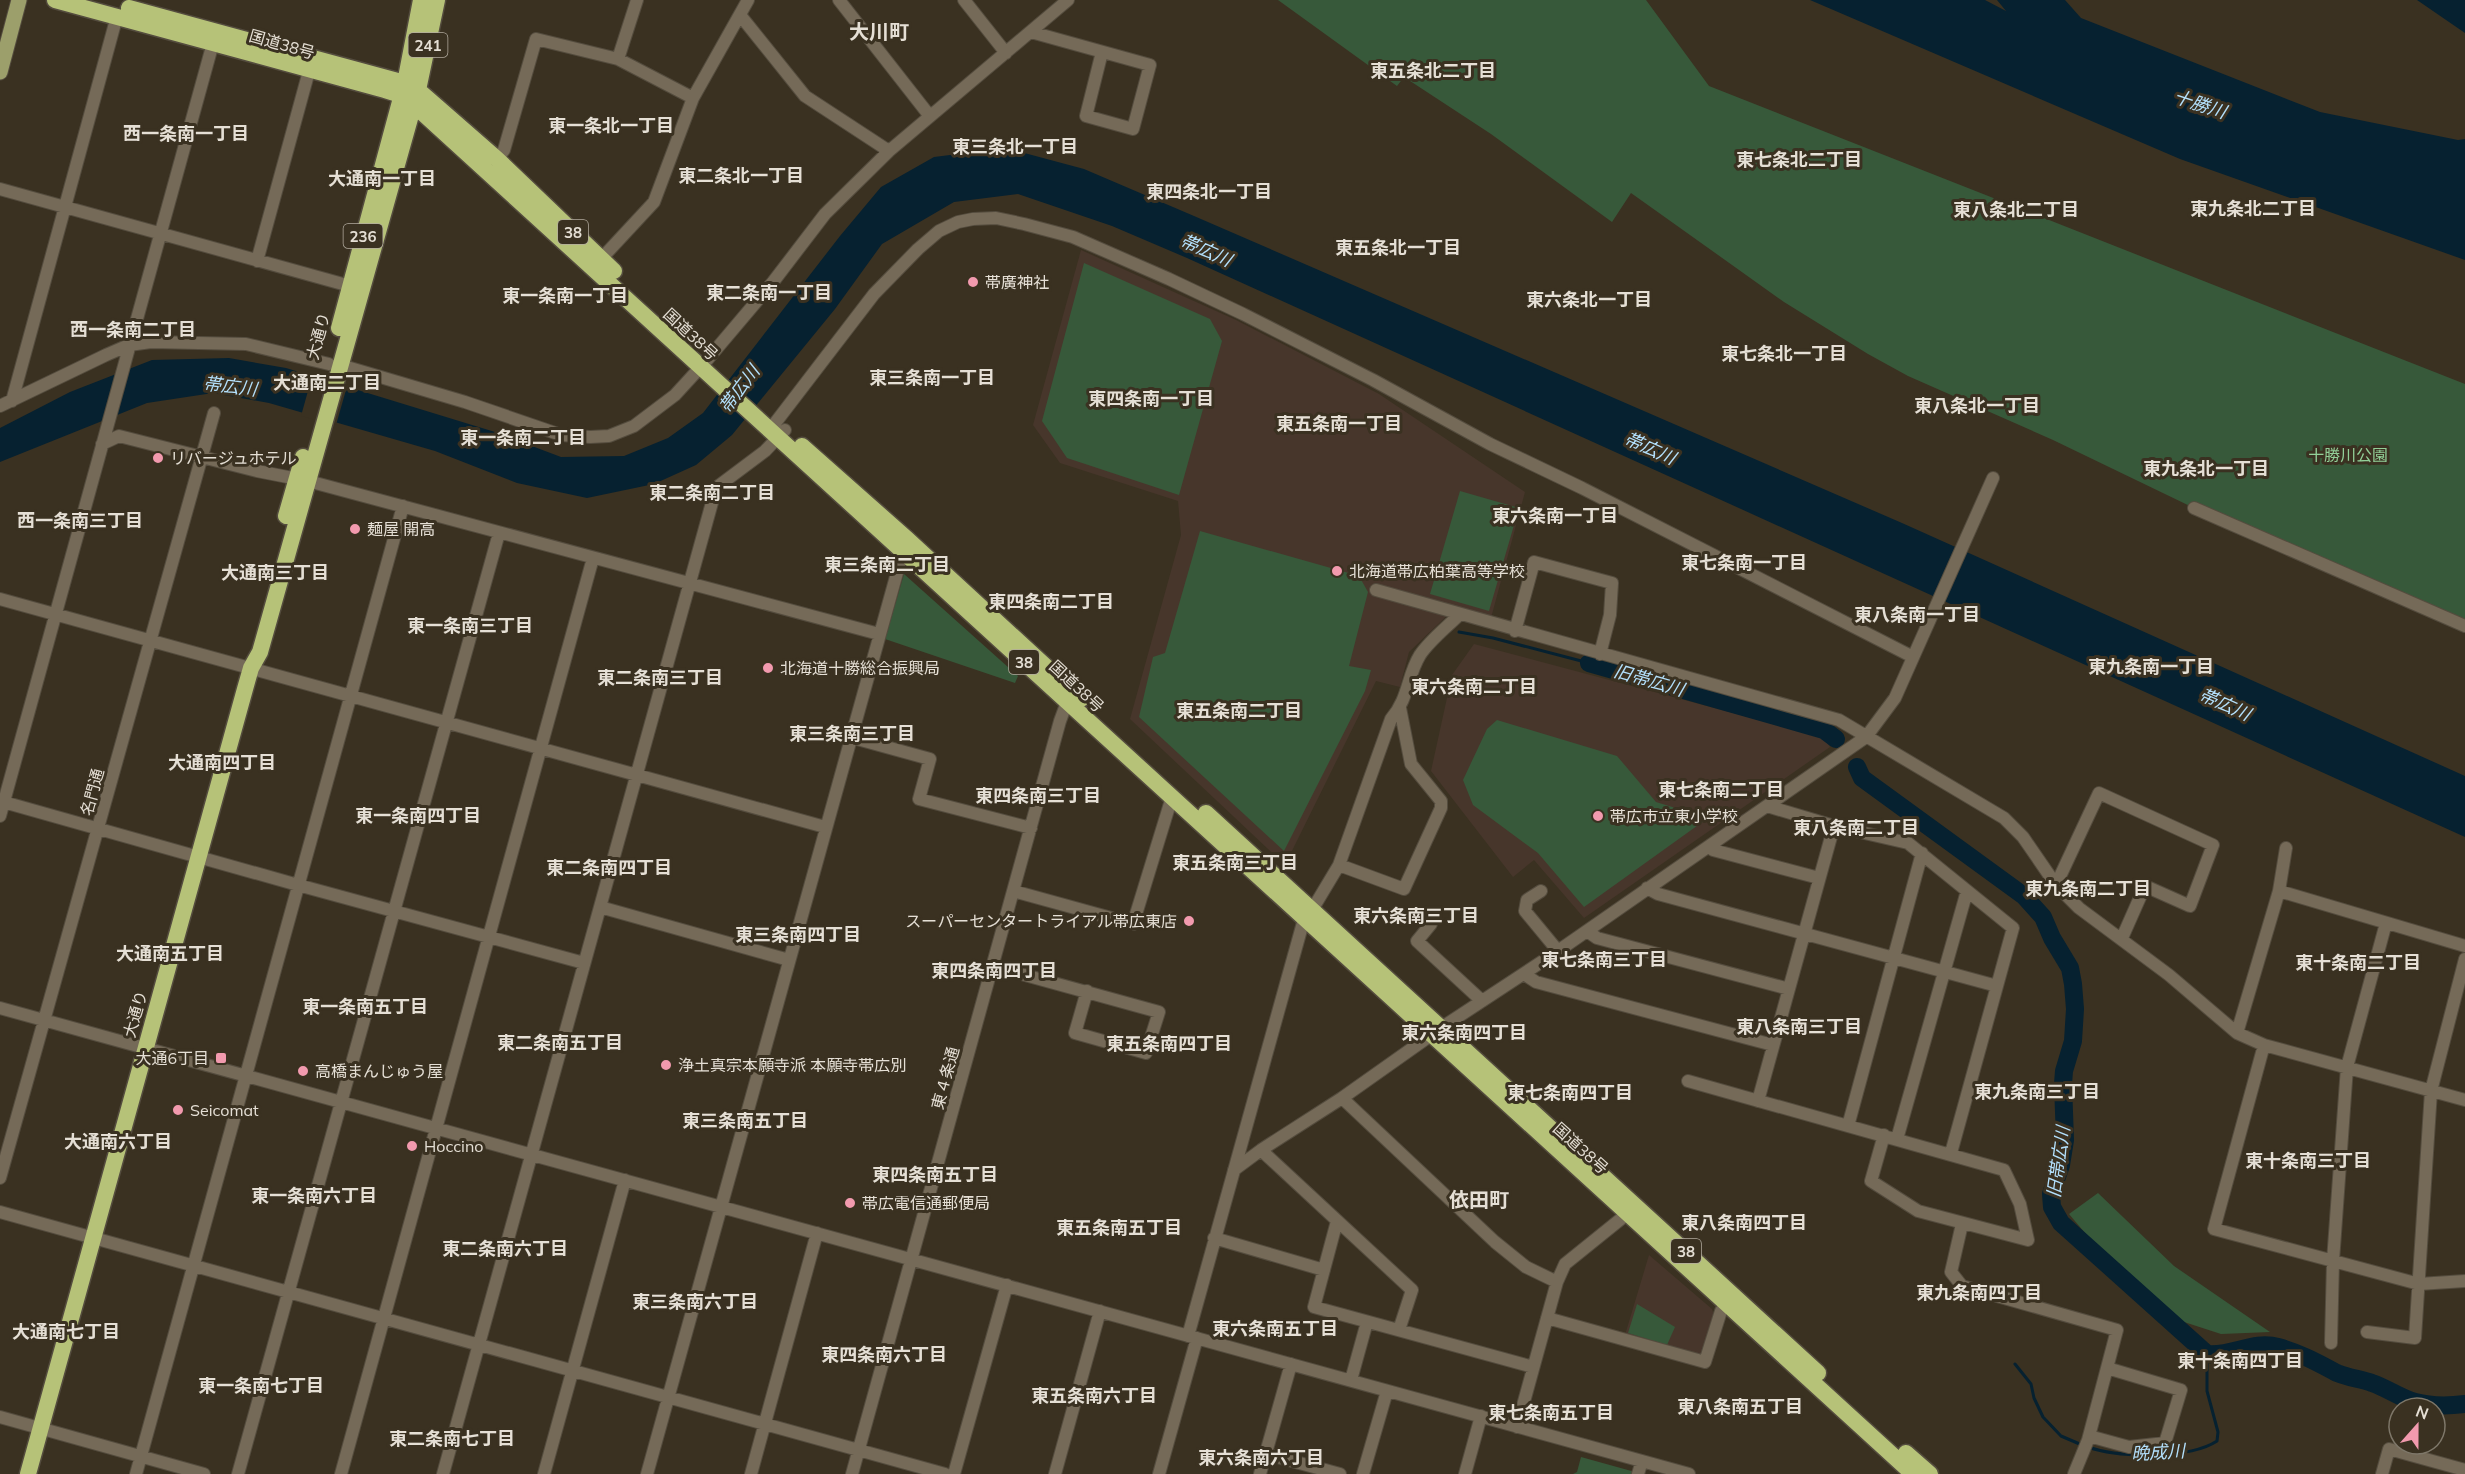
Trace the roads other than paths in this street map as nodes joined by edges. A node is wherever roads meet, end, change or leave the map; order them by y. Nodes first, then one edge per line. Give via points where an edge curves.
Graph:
1 (19, 0) edge
2 (55, 0) edge
3 (100, 0) edge
4 (421, 0) edge
5 (437, 0) edge
6 (637, 0) edge
7 (748, 0) edge
8 (839, 0) edge
9 (964, 0) edge
10 (1068, 0) edge
11 (740, 15) junction
12 (117, 16) junction
13 (1031, 32) junction
14 (213, 43) junction
15 (1102, 52) junction
16 (1006, 53) junction
17 (618, 59) junction
18 (309, 71) junction
19 (0, 72) edge
20 (409, 93) junction
21 (693, 98) junction
22 (929, 115) junction
23 (889, 151) junction
24 (497, 159) junction
25 (0, 189) edge
26 (64, 207) junction
27 (160, 234) junction
28 (601, 260) junction
29 (257, 261) junction
30 (350, 286) junction
31 (129, 345) junction
32 (708, 367) junction
33 (332, 371) junction
34 (12, 401) junction
35 (0, 406) edge
36 (214, 413) dead end
37 (777, 430) junction
38 (102, 444) junction
39 (201, 457) junction
40 (1993, 477) dead end
41 (302, 479) junction
42 (403, 506) junction
43 (2194, 508) dead end
44 (499, 533) junction
45 (905, 545) junction
46 (593, 558) junction
47 (688, 583) junction
48 (1376, 590) dead end
49 (0, 598) edge
50 (54, 614) junction
51 (1460, 614) junction
52 (2465, 626) edge
53 (1515, 630) junction
54 (879, 634) junction
55 (150, 640) junction
56 (1600, 654) junction
57 (1914, 654) junction
58 (251, 668) junction
59 (352, 696) junction
60 (1071, 697) junction
61 (1400, 708) junction
62 (446, 722) junction
63 (850, 737) junction
64 (1866, 737) junction
65 (541, 748) junction
66 (636, 775) junction
67 (1172, 797) junction
68 (2, 802) edge
69 (1767, 806) junction
70 (0, 816) edge
71 (1834, 826) junction
72 (825, 827) junction
73 (1031, 828) junction
74 (99, 830) junction
75 (1708, 846) junction
76 (2286, 848) dead end
77 (1922, 853) junction
78 (198, 857) junction
79 (1339, 865) junction
80 (1820, 879) junction
81 (298, 885) junction
82 (2056, 885) junction
83 (1647, 888) junction
84 (1013, 891) junction
85 (1541, 891) dead end
86 (1967, 891) junction
87 (2279, 891) junction
88 (600, 907) junction
89 (393, 911) junction
90 (1308, 914) junction
91 (2386, 923) junction
92 (1431, 924) dead end
93 (1587, 931) junction
94 (1805, 934) junction
95 (489, 938) junction
96 (2122, 938) junction
97 (2465, 946) edge
98 (1558, 951) junction
99 (1893, 958) junction
100 (2465, 959) edge
101 (789, 960) junction
102 (584, 963) junction
103 (993, 966) junction
104 (1943, 972) junction
105 (1524, 974) junction
106 (1997, 986) junction
107 (1790, 989) junction
108 (1087, 991) junction
109 (1482, 1001) junction
110 (0, 1008) edge
111 (45, 1020) junction
112 (1436, 1031) junction
113 (2237, 1033) junction
114 (2264, 1044) junction
115 (1773, 1045) junction
116 (145, 1047) junction
117 (2347, 1067) junction
118 (247, 1075) junction
119 (1688, 1081) dead end
120 (2431, 1091) junction
121 (1342, 1098) junction
122 (2465, 1100) edge
123 (340, 1101) junction
124 (1758, 1101) junction
125 (1848, 1126) junction
126 (436, 1129) junction
127 (1884, 1136) junction
128 (1897, 1139) junction
129 (1261, 1150) junction
130 (1951, 1154) junction
131 (531, 1155) junction
132 (1234, 1170) junction
133 (0, 1178) edge
134 (625, 1180) junction
135 (721, 1206) junction
136 (0, 1212) edge
137 (1627, 1214) junction
138 (1337, 1221) junction
139 (1962, 1224) junction
140 (817, 1233) junction
141 (93, 1238) junction
142 (1214, 1238) junction
143 (911, 1259) junction
144 (2333, 1261) junction
145 (194, 1266) junction
146 (1324, 1270) junction
147 (2465, 1281) edge
148 (1557, 1282) junction
149 (2419, 1284) junction
150 (1007, 1286) junction
151 (287, 1293) junction
152 (1727, 1305) junction
153 (1100, 1311) junction
154 (1547, 1318) junction
155 (384, 1320) junction
156 (1367, 1322) junction
157 (1399, 1330) junction
158 (2367, 1332) dead end
159 (1192, 1337) junction
160 (2331, 1343) dead end
161 (477, 1345) junction
162 (1291, 1364) junction
163 (1533, 1367) junction
164 (2107, 1368) junction
165 (572, 1371) junction
166 (1351, 1380) junction
167 (1387, 1391) junction
168 (668, 1397) junction
169 (1481, 1416) junction
170 (0, 1417) edge
171 (765, 1424) junction
172 (1517, 1427) junction
173 (40, 1429) junction
174 (2088, 1438) junction
175 (858, 1451) junction
176 (1266, 1454) junction
177 (141, 1456) junction
178 (1642, 1461) junction
179 (2465, 1470) edge
180 (1672, 1472) edge
181 (28, 1474) edge
182 (136, 1474) edge
183 (204, 1474) edge
184 (238, 1474) edge
185 (341, 1474) edge
186 (443, 1474) edge
187 (544, 1474) edge
188 (647, 1474) edge
189 (751, 1474) edge
190 (852, 1474) edge
191 (945, 1474) edge
192 (954, 1474) edge
193 (1056, 1474) edge
194 (1159, 1474) edge
195 (1260, 1474) edge
196 (1340, 1474) edge
197 (1363, 1474) edge
198 (1465, 1474) edge
199 (1638, 1474) edge
200 (1689, 1474) edge
201 (1912, 1474) edge
202 (1930, 1474) edge
203 (2074, 1474) edge
204 (2382, 1474) edge

1 - 19 main road
2 - 12 highway, 国道38号 / 38
3 - 20 highway, 国道38号 / 38
4 - 20 highway, 241
5 - 20 highway, 241
6 - 17 street
7 - 11 street
8 - 22 street
9 - 16 street
10 - 13 street
11 - 21 street
11 - 23 street via 806,96
12 - 14 highway, 国道38号 / 38
12 - 26 street
13 - 15 street
13 - 16 street
14 - 18 highway, 国道38号 / 38
14 - 27 street
15 - 15 street via 1086,116 1133,129 1150,65
16 - 22 street
17 - 21 street
17 - 24 street via 536,39 504,150
18 - 20 highway, 国道38号 / 38
18 - 29 street
20 - 24 highway, 国道38号 / 38
20 - 30 highway, 大通り / 236
20 - 32 highway, 国道38号 / 38
20 - 33 highway, 大通り / 236
21 - 28 street via 654,202
22 - 23 street
23 - 32 street via 825,214
24 - 28 highway, 国道38号 / 38
25 - 26 street
26 - 27 street
26 - 34 street
27 - 29 street
27 - 31 street
28 - 32 highway, 国道38号 / 38
29 - 30 street
30 - 33 highway, 大通り / 236
31 - 33 street via 246,344
31 - 34 street
31 - 38 street
32 - 33 street via 634,426 609,436 590,437 561,435 465,402
32 - 37 highway, 国道38号 / 38
33 - 41 highway, 大通り / 236
34 - 35 street
36 - 39 street, 名門通
37 - 45 highway, 国道38号 / 38
37 - 47 street via 765,451 717,487
37 - 57 street via 874,294 918,249 939,231 958,222 996,218 1074,237 1243,314 1490,444
38 - 39 street via 119,436
38 - 50 street
39 - 41 street
39 - 55 street, 名門通
40 - 57 street
41 - 42 street
41 - 58 highway, 大通り / 236 via 250,648
42 - 44 street
42 - 59 street
43 - 52 street
44 - 46 street
44 - 62 street
45 - 54 street
45 - 60 highway, 国道38号 / 38
46 - 47 street
46 - 65 street
47 - 54 street
47 - 66 street
48 - 51 street
49 - 50 street
50 - 55 street
50 - 68 street
51 - 53 street
51 - 61 street via 1421,653
53 - 56 street
53 - 56 street via 1534,562 1612,583 1610,615
54 - 63 street
55 - 58 street
55 - 74 street, 名門通
56 - 64 street via 1839,720
57 - 64 street via 1895,698
58 - 59 street
58 - 78 highway, 大通り / 236
59 - 62 street
59 - 81 street
60 - 67 highway, 国道38号 / 38
60 - 73 street, 東４条通
60 - 90 highway, 国道38号 / 38
61 - 79 street via 1391,719
61 - 79 street via 1411,764 1441,801 1441,808 1404,890
62 - 65 street
62 - 89 street
63 - 72 street
63 - 73 street via 930,759 920,799
64 - 69 street
64 - 82 street via 2004,818 2023,837
65 - 66 street
65 - 95 street
66 - 72 street
66 - 88 street
67 - 84 street via 1133,924
67 - 90 highway, 国道38号 / 38
68 - 70 street
68 - 74 street
69 - 71 street
69 - 75 street
71 - 77 street via 1908,843
71 - 80 street
72 - 101 street
73 - 84 street, 東４条通
74 - 78 street
74 - 111 street, 名門通
75 - 80 street
75 - 83 street
76 - 87 street
77 - 86 street
77 - 99 street
78 - 81 street
78 - 116 highway, 大通り / 236
79 - 90 street
80 - 94 street
81 - 89 street
81 - 118 street
82 - 96 street via 2079,908
82 - 96 street via 2099,793 2213,845 2190,906 2145,886
83 - 93 street
83 - 94 street
84 - 103 street, 東４条通
85 - 98 street via 1527,900 1525,911
86 - 104 street
86 - 106 street via 2013,928
87 - 91 street
87 - 113 street
88 - 101 street
88 - 102 street
89 - 95 street
89 - 123 street
90 - 112 highway, 国道38号 / 38
90 - 132 street
91 - 97 street
91 - 117 street
92 - 109 street via 1417,941
93 - 98 street
93 - 107 street via 1597,938
94 - 99 street
94 - 107 street
95 - 102 street
95 - 126 street
96 - 113 street
98 - 105 street
99 - 104 street
99 - 125 street
100 - 120 street
101 - 135 street
102 - 131 street
103 - 108 street
103 - 143 street, 東４条通
104 - 106 street
104 - 128 street
105 - 109 street
105 - 115 street via 1536,982
106 - 130 street
107 - 115 street
108 - 108 street via 1159,1012 1146,1053 1075,1033
109 - 112 street
110 - 111 street
111 - 116 street
111 - 133 street, 名門通
112 - 121 street
112 - 137 highway, 国道38号 / 38
112 - 202 highway, 国道38号 / 38
113 - 114 street
114 - 117 street
114 - 144 street via 2214,1229
115 - 124 street
116 - 118 street
116 - 141 highway, 大通り / 236
117 - 120 street
117 - 144 street
118 - 123 street
118 - 145 street
119 - 124 street
120 - 122 street
120 - 149 street
121 - 129 street
121 - 148 street via 1495,1242 1526,1267
123 - 126 street
123 - 151 street
124 - 125 street
125 - 127 street
126 - 131 street
126 - 155 street
127 - 128 street
127 - 139 street via 1871,1181 1918,1211
128 - 130 street
129 - 132 street
129 - 138 street
130 - 139 street via 2004,1170 2020,1204 2028,1240
131 - 134 street
131 - 161 street
132 - 142 street
134 - 135 street
134 - 165 street
135 - 140 street
135 - 168 street
136 - 141 street
137 - 148 street via 1565,1264
137 - 152 highway, 国道38号 / 38
138 - 146 street
138 - 157 street via 1412,1290
139 - 164 street via 1951,1272 1962,1286 2117,1330
140 - 143 street
140 - 171 street
141 - 145 street
141 - 173 highway, 大通り / 236
142 - 146 street
142 - 159 street
143 - 150 street
143 - 175 street, 東４条通
144 - 149 street
144 - 160 street
145 - 151 street
145 - 177 street
146 - 156 street via 1314,1307
147 - 149 street
148 - 154 street
149 - 158 street via 2415,1338
150 - 153 street
150 - 192 street
151 - 155 street
151 - 184 street
152 - 154 street via 1721,1311 1705,1362
152 - 201 highway, 国道38号 / 38
153 - 159 street
153 - 193 street
154 - 163 street
155 - 161 street
155 - 185 street
156 - 157 street
156 - 166 street
157 - 163 street
159 - 162 street
159 - 194 street
161 - 165 street
161 - 186 street
162 - 166 street
162 - 176 street
163 - 172 street
164 - 174 street
164 - 174 street via 2181,1390 2165,1443 2129,1447
165 - 168 street
165 - 187 street
166 - 167 street
167 - 169 street
167 - 197 street
168 - 171 street
168 - 188 street
169 - 172 street
169 - 198 street
170 - 173 street
171 - 175 street
171 - 189 street
172 - 178 street
173 - 177 street
173 - 181 highway, 大通り / 236
174 - 203 street
175 - 190 street, 東４条通
175 - 191 street
176 - 195 street
176 - 196 street
177 - 182 street
177 - 183 street
178 - 180 street
178 - 199 street
179 - 204 street via 2389,1449
180 - 200 street

